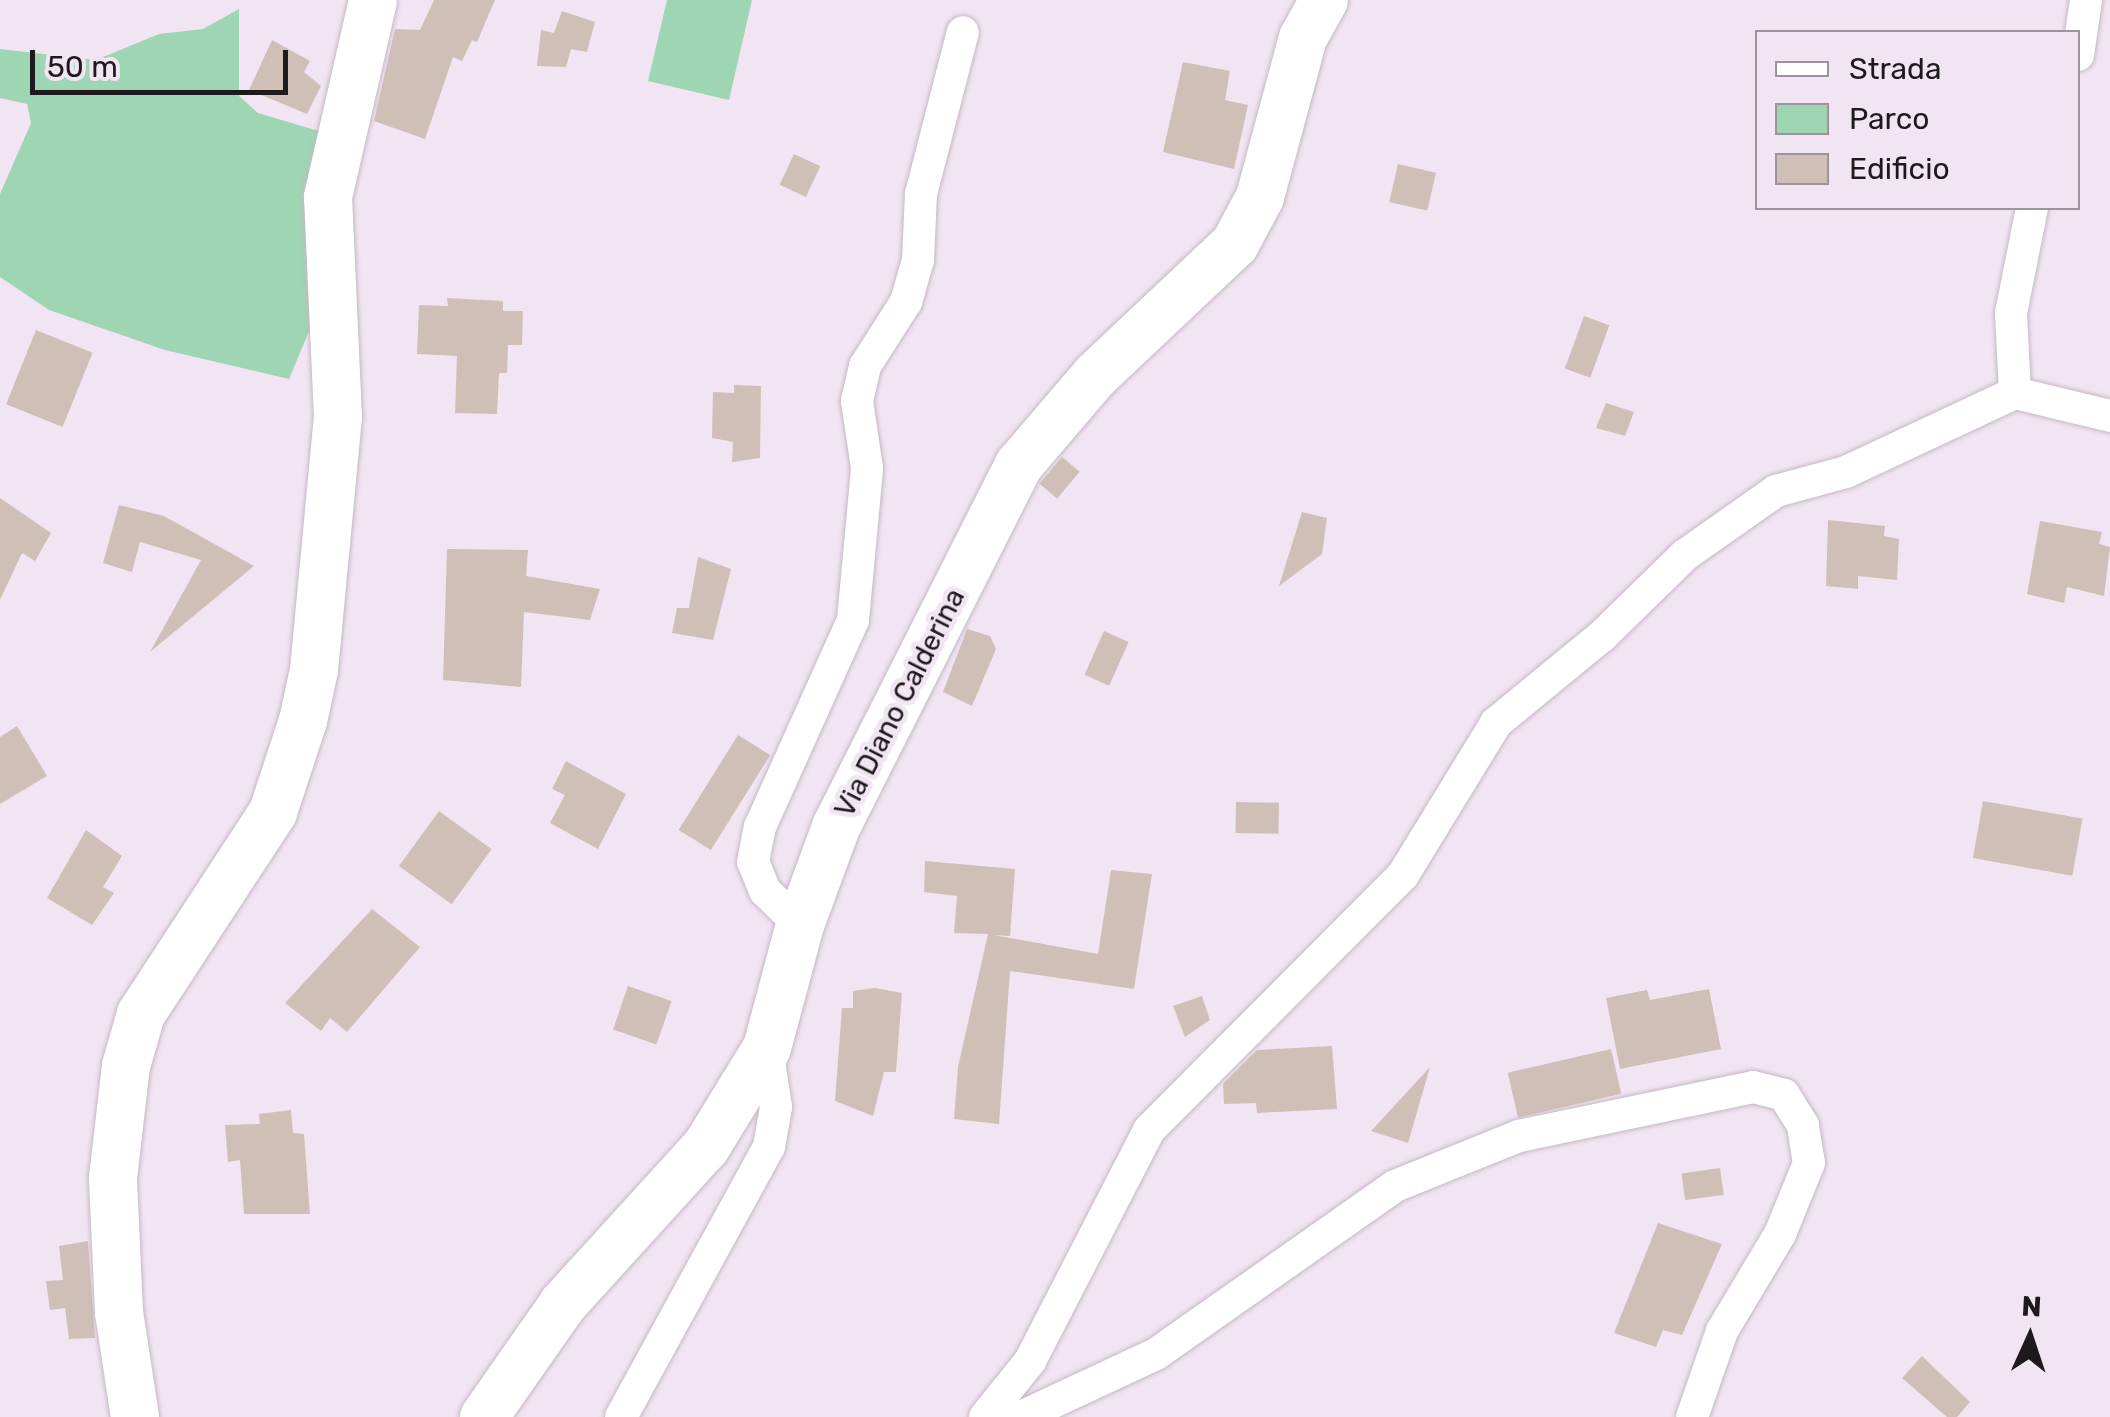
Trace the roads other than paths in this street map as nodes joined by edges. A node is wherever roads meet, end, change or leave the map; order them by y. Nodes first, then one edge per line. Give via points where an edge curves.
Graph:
1 (372, 0) edge
2 (1324, 0) edge
3 (2086, 0) edge
4 (963, 32) dead end
5 (2080, 42) edge
6 (2032, 210) edge
7 (2015, 393) junction
8 (2110, 416) edge
9 (800, 924) junction
10 (767, 1048) junction
11 (135, 1417) edge
12 (484, 1417) edge
13 (622, 1417) edge
14 (986, 1417) edge
15 (1021, 1417) edge
16 (1692, 1417) edge

1 - 11 main road via 328,197 338,417 304,721 273,812 141,1014 126,1066 113,1178 119,1312
2 - 9 main road, Via Diano Calderina via 1303,38 1260,198 1234,244 1096,375 1019,465 836,828
3 - 5 street
4 - 9 street via 921,194 918,260 906,302 865,366 857,402 867,468 853,620 760,827 753,862 764,891
6 - 7 street via 2011,313
7 - 8 street
7 - 14 street via 1846,472 1776,491 1685,555 1602,636 1496,723 1404,875 1149,1130 1030,1361
9 - 10 main road, Via Diano Calderina
10 - 12 main road, Via Diano Calderina via 706,1147 563,1304
10 - 13 street via 776,1107 769,1147
15 - 16 street via 1156,1354 1395,1186 1519,1136 1753,1087 1784,1095 1803,1126 1809,1163 1780,1234 1722,1331

